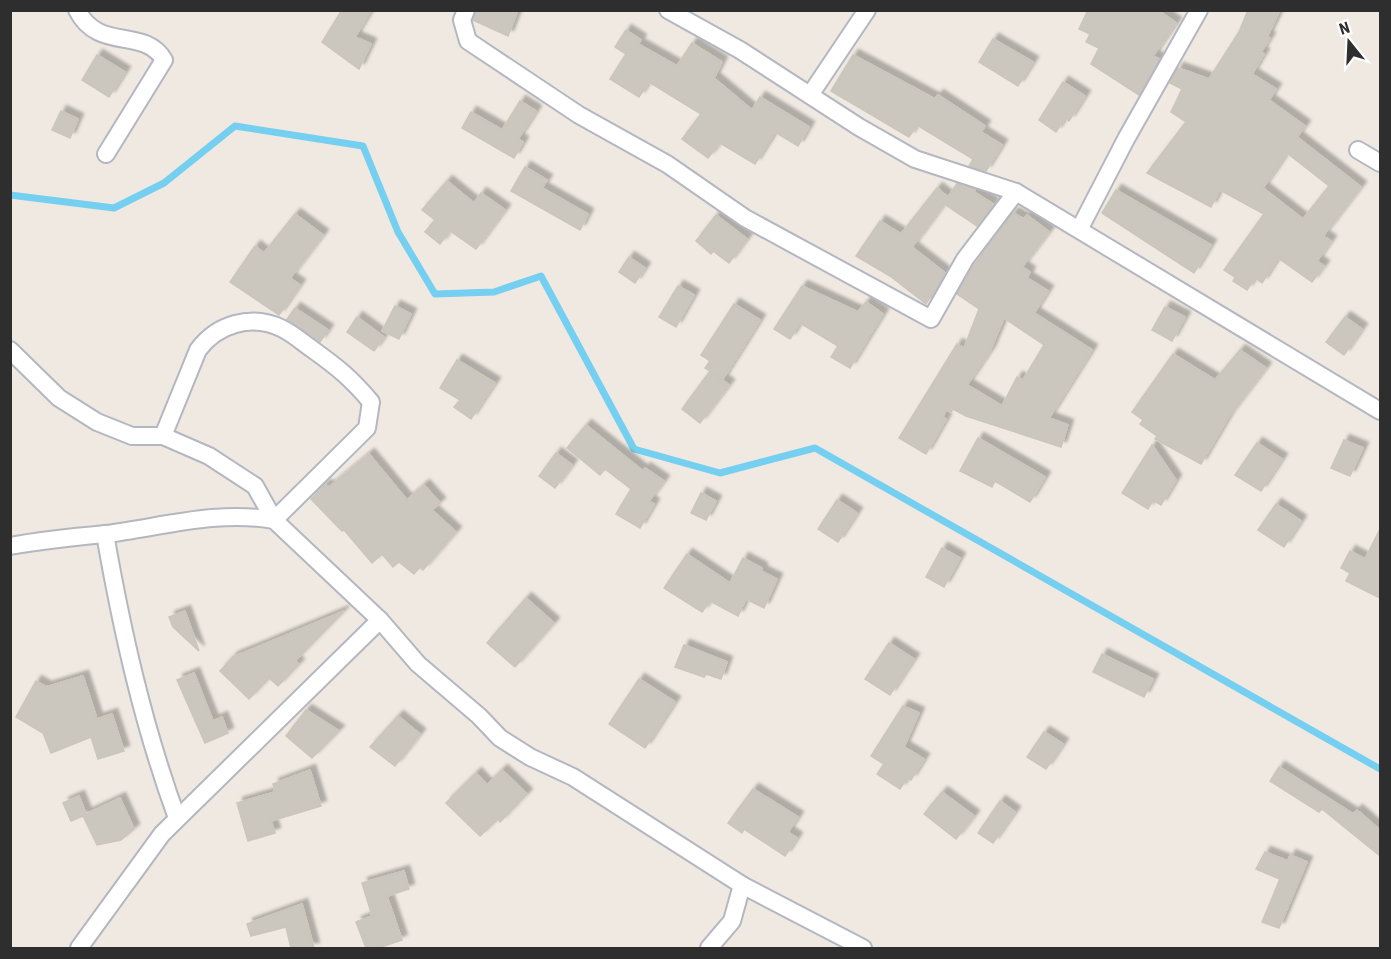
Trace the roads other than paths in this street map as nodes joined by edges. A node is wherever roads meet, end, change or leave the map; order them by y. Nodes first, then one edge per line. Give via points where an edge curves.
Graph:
1 (77, 10) edge
2 (466, 10) edge
3 (668, 10) edge
4 (867, 10) edge
5 (1199, 10) edge
6 (810, 95) junction
7 (1358, 150) dead end
8 (106, 154) dead end
9 (1380, 163) edge
10 (1016, 192) junction
11 (1080, 228) junction
12 (10, 350) edge
13 (1380, 411) edge
14 (163, 436) junction
15 (274, 520) junction
16 (105, 534) junction
17 (10, 546) edge
18 (380, 620) junction
19 (177, 818) junction
20 (742, 885) junction
21 (79, 948) edge
22 (709, 948) edge
23 (863, 948) edge

1 - 8 street via 96,33 145,42 158,49 164,60
2 - 10 street via 462,20 468,40 579,115 667,164 745,218 931,319 965,259
3 - 6 street
4 - 6 street
5 - 11 street
6 - 10 street via 915,159
7 - 9 street
10 - 11 street
11 - 13 street
12 - 14 street via 59,398 97,422 132,436
14 - 15 street via 209,456 255,486
14 - 15 street via 198,350 207,338 237,322 262,322 282,328 349,376 371,402 367,428
15 - 16 street via 253,516 197,519
15 - 18 street
16 - 17 street via 56,537
16 - 19 street via 123,636 158,770
18 - 19 street
18 - 20 street via 418,664 500,738 573,777
19 - 21 street
20 - 22 street via 732,921
20 - 23 street

